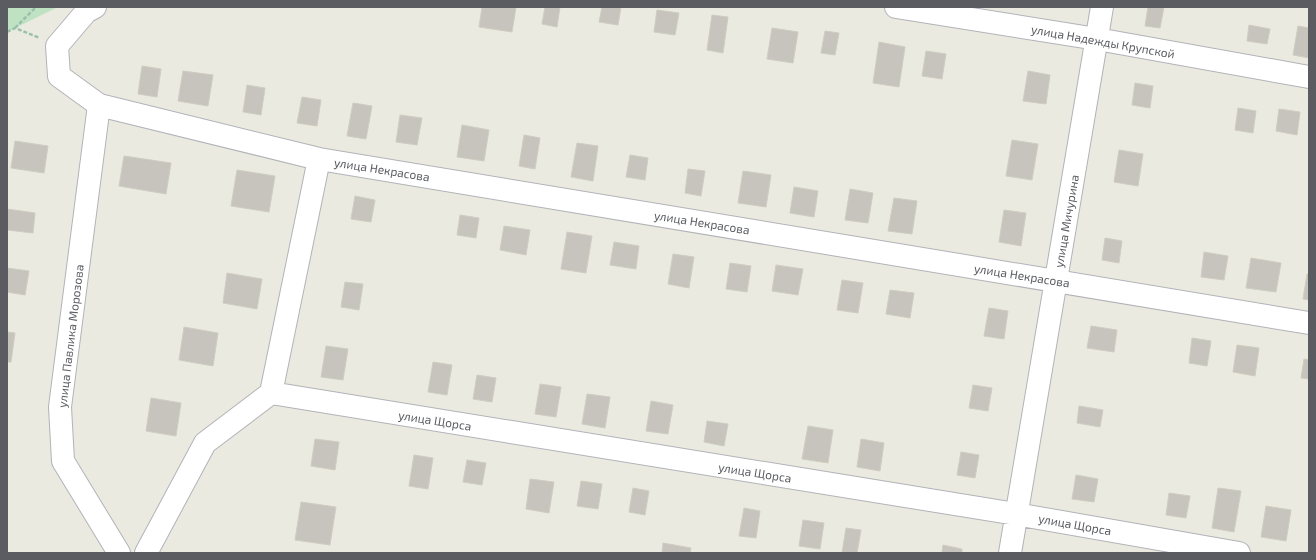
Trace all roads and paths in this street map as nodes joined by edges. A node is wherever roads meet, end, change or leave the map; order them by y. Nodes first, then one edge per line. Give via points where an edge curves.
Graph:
1 (36, 7) edge
2 (96, 7) edge
3 (896, 7) edge
4 (1102, 7) edge
5 (15, 28) junction
6 (7, 32) edge
7 (1097, 39) junction
8 (57, 46) junction
9 (1309, 77) edge
10 (99, 105) junction
11 (319, 159) junction
12 (1056, 281) junction
13 (1309, 323) edge
14 (272, 393) junction
15 (1016, 514) junction
16 (119, 553) edge
17 (146, 553) edge
18 (1010, 553) edge
19 (1238, 553) edge

1 - 5 path
2 - 8 street via 86,12
3 - 7 street, улица Надежды Крупской
4 - 7 street, улица Мичурина
5 - 6 path
5 - 8 path
7 - 9 street, улица Надежды Крупской
7 - 12 street, улица Мичурина
8 - 10 street via 59,76
10 - 11 street, улица Некрасова
10 - 16 street, улица Павлика Морозова via 60,408 63,461
11 - 12 street, улица Некрасова
11 - 14 street
12 - 13 street, улица Некрасова
12 - 15 street, улица Мичурина
14 - 15 street, улица Щорса
14 - 17 street via 205,443
15 - 18 street, улица Мичурина
15 - 19 street, улица Щорса

